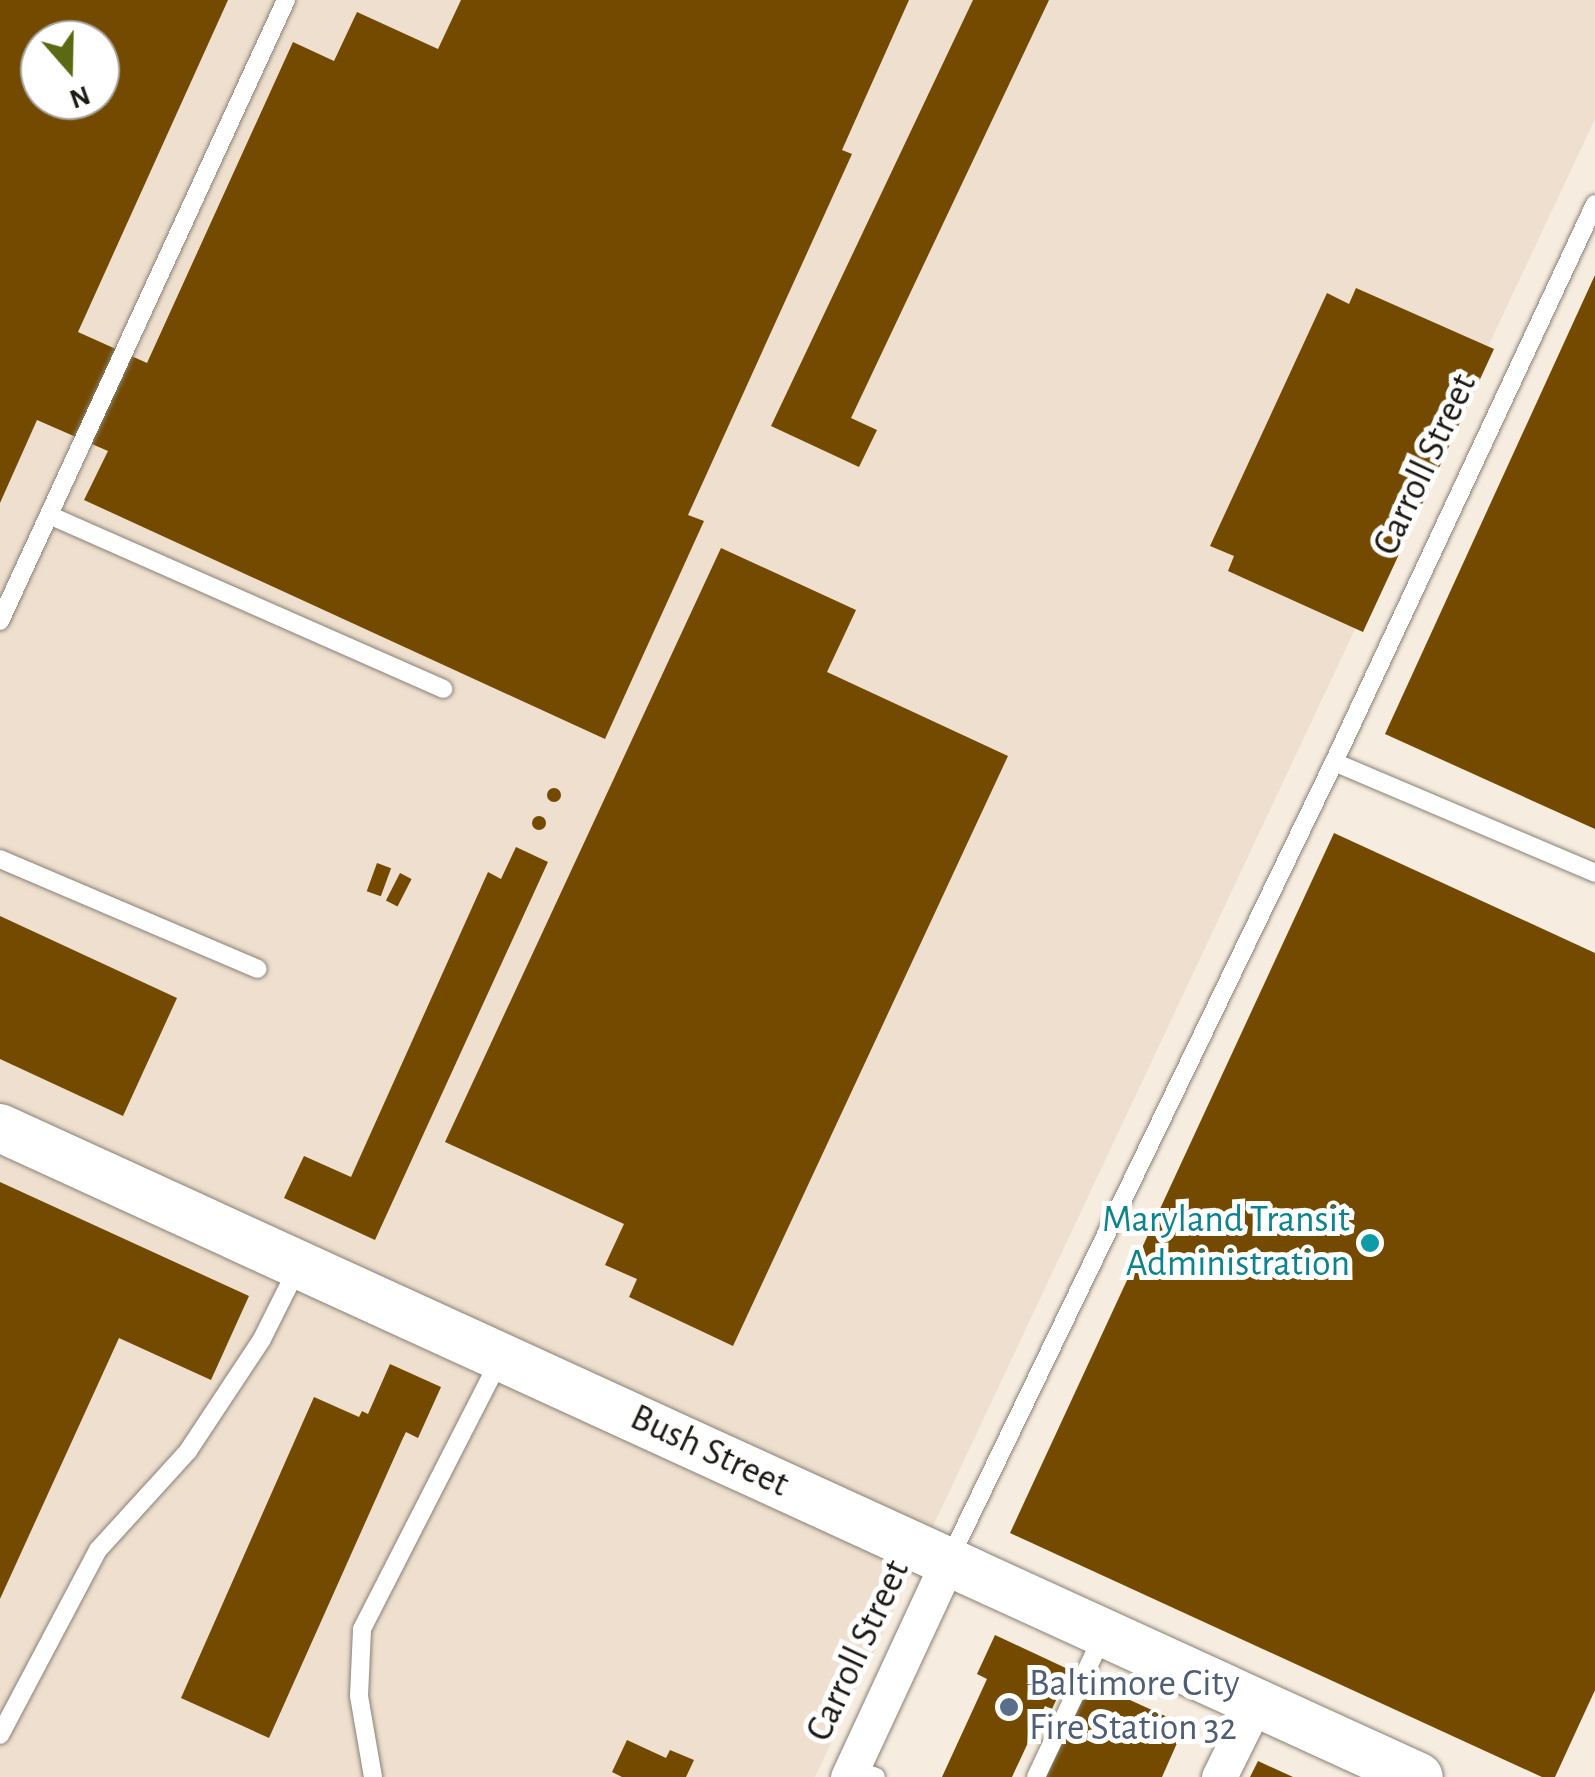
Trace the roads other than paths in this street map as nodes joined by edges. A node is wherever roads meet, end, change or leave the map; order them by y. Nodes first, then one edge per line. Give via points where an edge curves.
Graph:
1 (286, 0) edge
2 (1595, 204) edge
3 (49, 515) junction
4 (0, 622) edge
5 (443, 689) dead end
6 (1334, 762) junction
7 (0, 858) edge
8 (1595, 873) edge
9 (258, 970) dead end
10 (0, 1128) edge
11 (299, 1264) junction
12 (501, 1357) junction
13 (948, 1562) junction
14 (1104, 1633) junction
15 (1256, 1702) junction
16 (0, 1735) edge
17 (859, 1774) edge
18 (373, 1777) edge
19 (1036, 1777) edge
20 (1220, 1777) edge
21 (1418, 1777) edge

1 - 3 lane
2 - 6 lane, Carroll Street
3 - 4 lane
3 - 5 lane
6 - 8 lane
6 - 13 lane, Carroll Street
7 - 9 lane
10 - 11 street, Bush Street
11 - 12 street, Bush Street
11 - 16 lane via 262,1339 188,1451 98,1550
12 - 13 street, Bush Street
12 - 18 lane via 362,1629 359,1696
13 - 14 street, Bush Street
13 - 17 street, Carroll Street
14 - 15 street, Bush Street
14 - 19 lane
15 - 20 street
15 - 21 street, Bush Street

